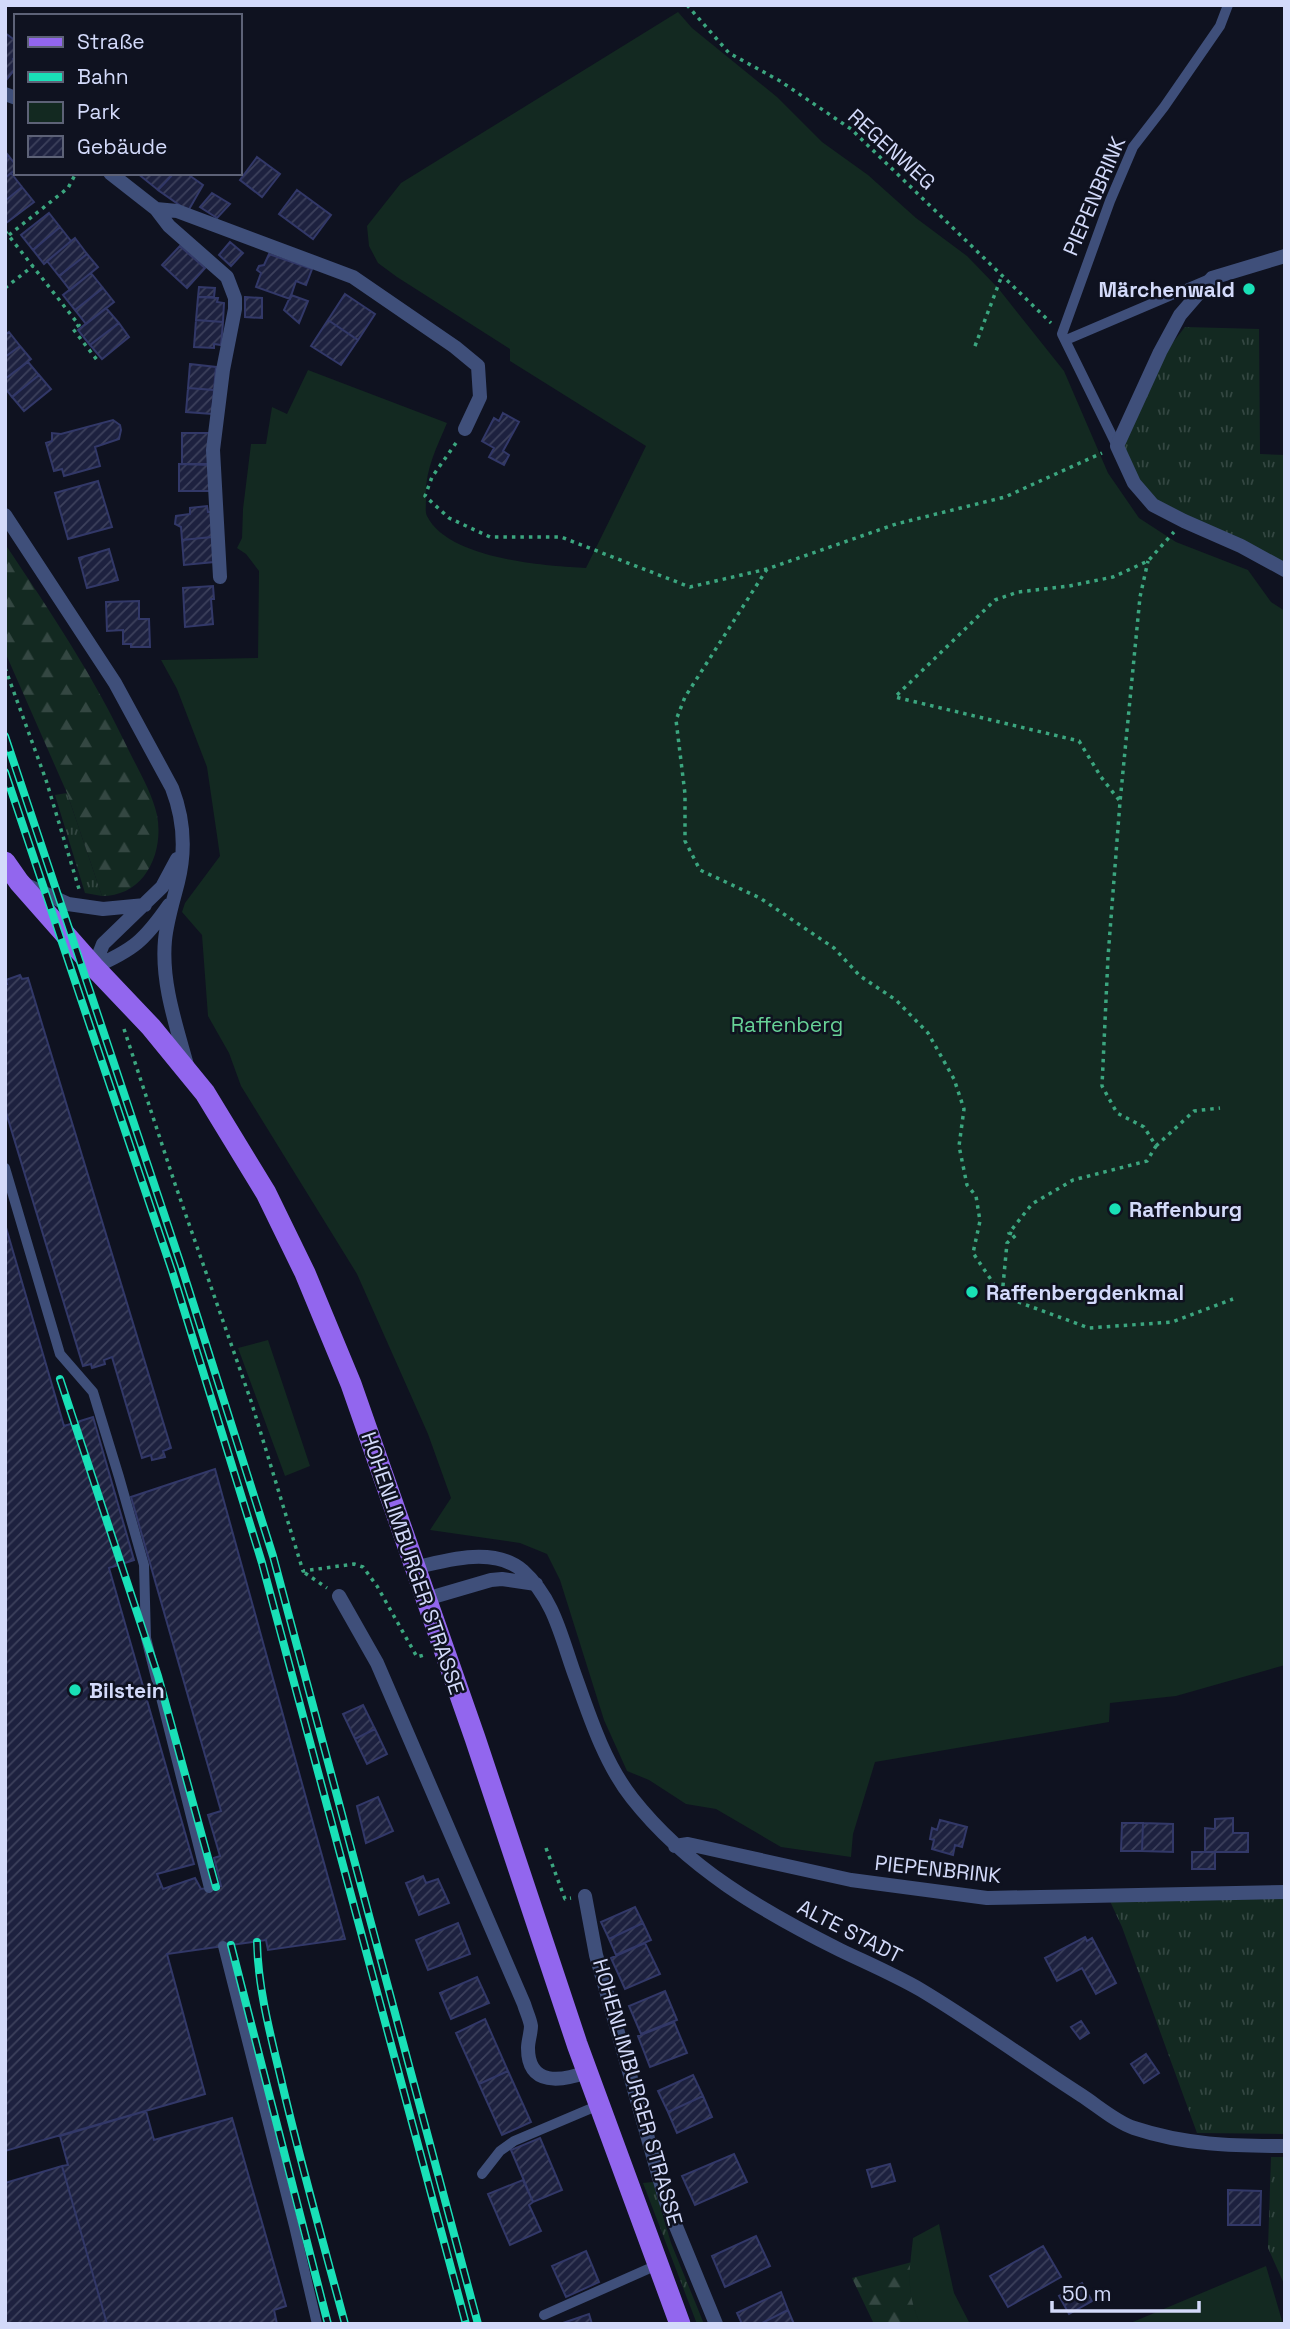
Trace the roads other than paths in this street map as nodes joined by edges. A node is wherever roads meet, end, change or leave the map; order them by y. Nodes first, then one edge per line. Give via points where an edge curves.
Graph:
1 (1228, 5) edge
2 (113, 175) edge
3 (156, 209) junction
4 (1285, 256) edge
5 (1212, 278) junction
6 (1064, 337) junction
7 (465, 429) road end
8 (1117, 446) junction
9 (5, 515) edge
10 (1285, 570) edge
11 (220, 577) dead end
12 (182, 850) junction
13 (5, 862) edge
14 (19, 882) junction
15 (173, 899) junction
16 (145, 905) junction
17 (94, 967) junction
18 (190, 1076) junction
19 (5, 1168) edge
20 (414, 1568) junction
21 (536, 1584) junction
22 (339, 1596) road end
23 (426, 1599) junction
24 (675, 1846) junction
25 (209, 1888) dead end
26 (1285, 1892) edge
27 (586, 1896) road end
28 (223, 1946) dead end
29 (587, 2072) junction
30 (599, 2105) junction
31 (1285, 2146) edge
32 (482, 2174) dead end
33 (657, 2264) junction
34 (544, 2315) dead end
35 (317, 2324) edge
36 (680, 2324) edge
37 (716, 2324) edge

1 - 6 lane, PIEPENBRINK via 1220,26 1133,147
2 - 3 street
3 - 7 street via 177,211 353,277 455,347 478,366 480,397
3 - 11 street via 227,277 235,298 213,450
4 - 5 street
5 - 6 lane
5 - 8 street via 1180,315
6 - 8 lane
8 - 10 street via 1135,483 1153,505
9 - 12 street, HOHENLIMBURGER STRASSE via 115,683 172,788 183,827
12 - 15 street, HOHENLIMBURGER STRASSE
12 - 16 street via 162,887
13 - 14 main road, HOHENLIMBURGER STRASSE
14 - 16 street via 68,904 108,909
14 - 17 main road, HOHENLIMBURGER STRASSE
15 - 17 street, HOHENLIMBURGER STRASSE via 136,946
15 - 18 street, HOHENLIMBURGER STRASSE via 165,942 166,980
16 - 17 street via 103,944
17 - 18 main road, HOHENLIMBURGER STRASSE
18 - 20 main road, HOHENLIMBURGER STRASSE via 266,1193 305,1273 342,1359
19 - 25 lane via 60,1353 93,1392 144,1565 146,1638
20 - 21 street, ALTE STADT via 455,1558 500,1559 521,1569
20 - 23 main road, HOHENLIMBURGER STRASSE
21 - 23 street via 491,1580
21 - 24 street, ALTE STADT via 558,1621 576,1681 615,1773
22 - 29 street, HOHENLIMBURGER STRASSE via 377,1663 524,2004 531,2026 528,2051 532,2067 539,2074 563,2080
23 - 29 main road, HOHENLIMBURGER STRASSE
24 - 26 street, PIEPENBRINK via 688,1844 851,1880 987,1898
24 - 31 street, ALTE STADT via 744,1898 920,1990 1131,2127 1214,2146
27 - 37 street, HOHENLIMBURGER STRASSE via 596,1955 666,2202
28 - 35 lane
29 - 30 main road, HOHENLIMBURGER STRASSE
30 - 32 lane via 514,2141
30 - 33 main road, HOHENLIMBURGER STRASSE
33 - 34 lane
33 - 36 main road, HOHENLIMBURGER STRASSE

